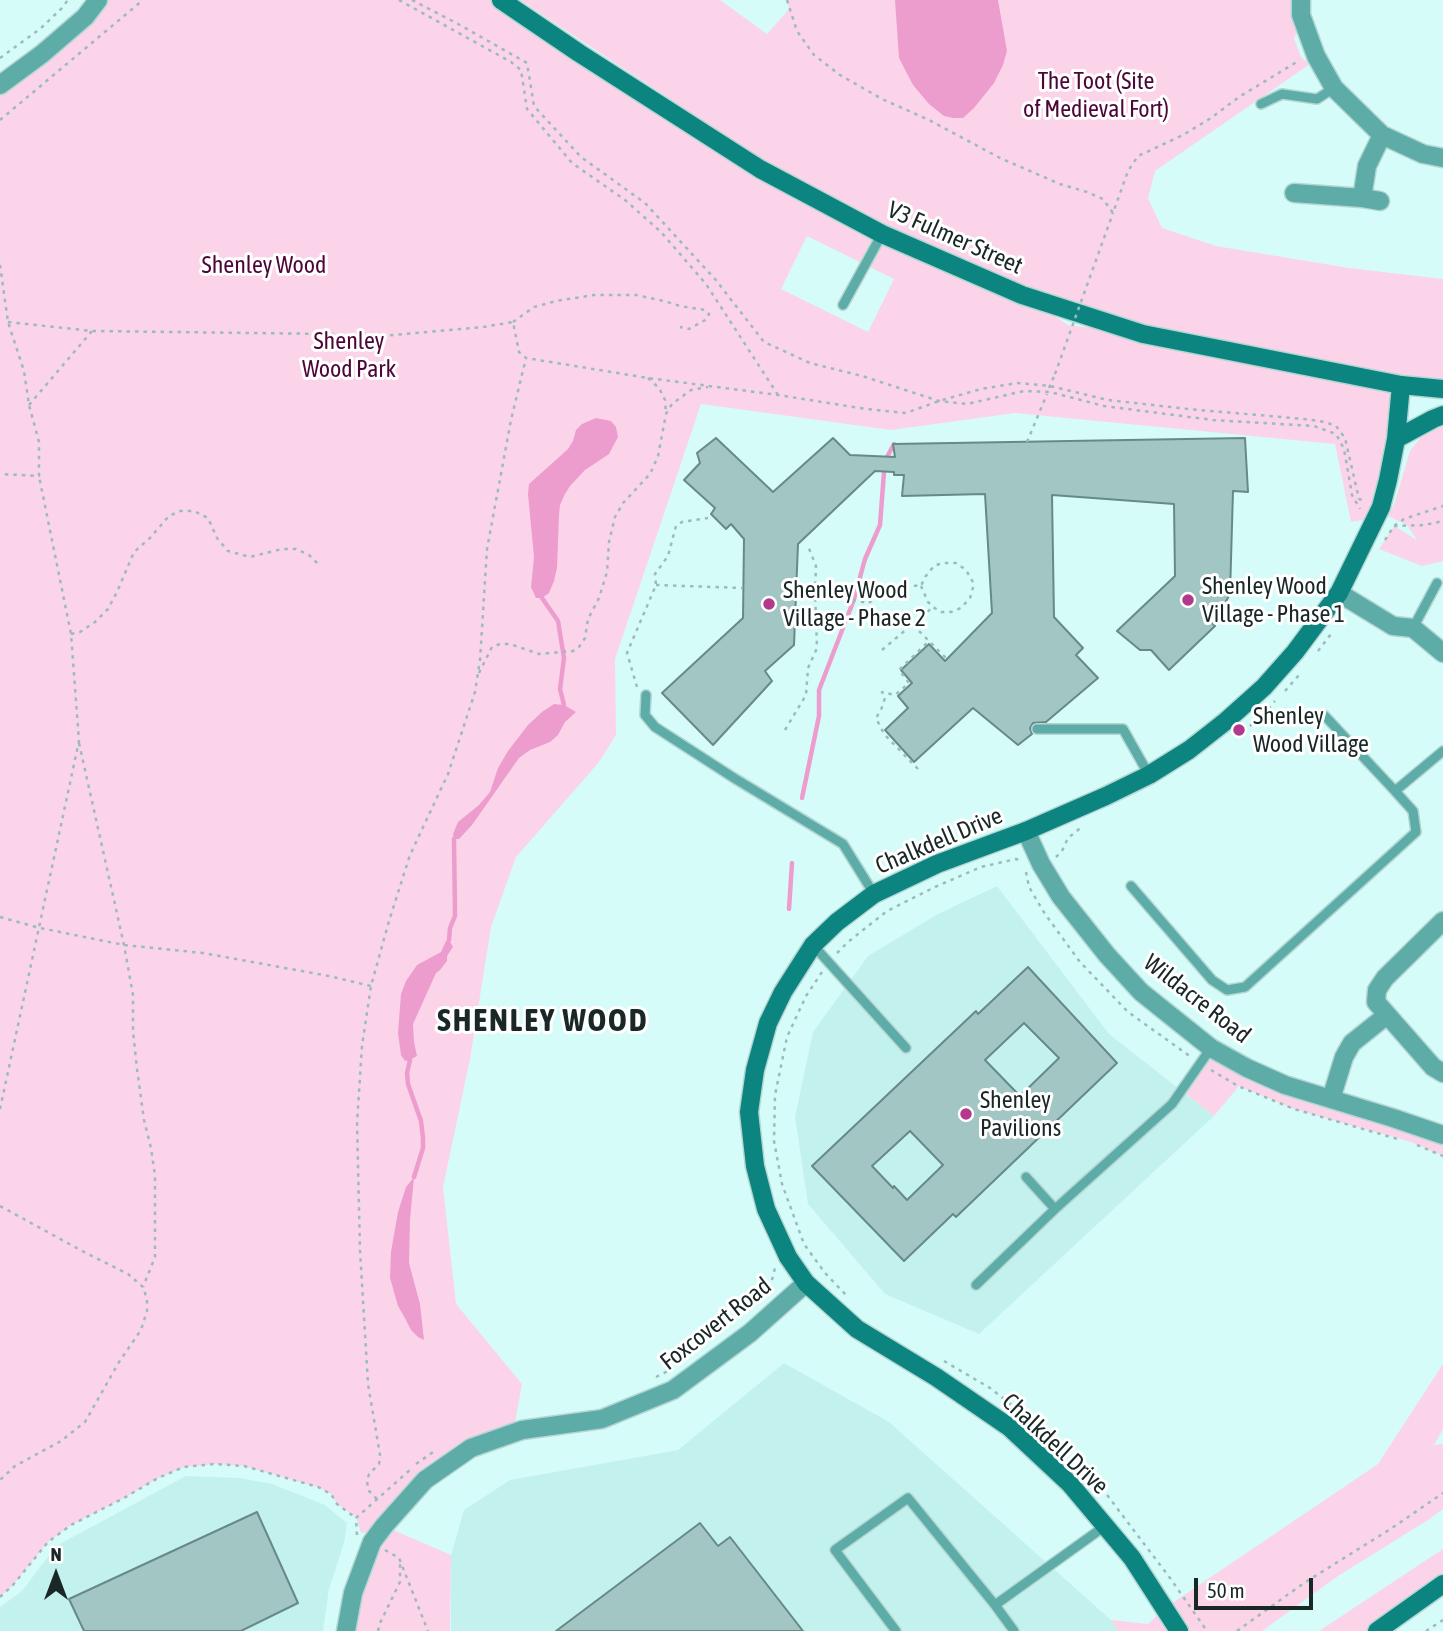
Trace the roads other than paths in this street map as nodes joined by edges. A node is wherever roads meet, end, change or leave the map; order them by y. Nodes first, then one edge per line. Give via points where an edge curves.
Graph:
1 (98, 0) edge
2 (501, 0) edge
3 (1301, 0) edge
4 (0, 85) edge
5 (1334, 88) junction
6 (1261, 104) dead end
7 (1382, 135) junction
8 (1443, 158) edge
9 (1294, 193) dead end
10 (1362, 198) junction
11 (1380, 201) dead end
12 (882, 234) junction
13 (843, 305) dead end
14 (1401, 385) junction
15 (1443, 390) edge
16 (1443, 415) edge
17 (1396, 439) junction
18 (1437, 583) dead end
19 (1339, 593) junction
20 (1413, 628) junction
21 (1443, 653) edge
22 (646, 695) road end
23 (1324, 715) dead end
24 (1037, 729) dead end
25 (1443, 751) edge
26 (1149, 775) junction
27 (1395, 791) junction
28 (1026, 831) junction
29 (1131, 886) dead end
30 (874, 894) junction
31 (1443, 921) edge
32 (813, 946) junction
33 (1387, 1015) junction
34 (906, 1048) dead end
35 (1211, 1048) junction
36 (1443, 1073) edge
37 (1331, 1099) junction
38 (1443, 1135) edge
39 (1026, 1177) dead end
40 (1055, 1209) junction
41 (806, 1283) junction
42 (976, 1286) dead end
43 (1105, 1526) junction
44 (1443, 1584) edge
45 (995, 1605) junction
46 (346, 1631) edge
47 (896, 1631) edge
48 (1014, 1631) edge
49 (1179, 1631) edge
50 (1377, 1631) edge

1 - 4 street via 85,17
2 - 12 street, V3 Fulmer Street via 760,169
3 - 5 street via 1301,15 1316,56
5 - 6 lane via 1317,99 1282,94
5 - 7 street
7 - 8 street
7 - 10 street via 1367,166
9 - 10 street
10 - 11 street
12 - 13 lane
12 - 14 street, V3 Fulmer Street via 1022,295 1143,334
14 - 15 street, V3 Fulmer Street
14 - 17 street, Chalkdell Drive
16 - 17 street
17 - 19 street, Chalkdell Drive via 1378,512
18 - 20 lane
19 - 20 street via 1392,626
19 - 26 street, Chalkdell Drive via 1264,687 1189,750
20 - 21 street
22 - 30 lane via 645,715 655,727 843,844
23 - 27 lane
24 - 26 lane via 1122,729
25 - 27 lane
26 - 28 street, Chalkdell Drive
27 - 29 lane via 1413,811 1416,832 1245,987 1227,990 1212,979
28 - 30 street, Chalkdell Drive via 937,864
28 - 35 street, Wildacre Road via 1061,897 1107,956 1141,992
30 - 32 street, Chalkdell Drive
31 - 33 street via 1377,990 1376,1002
32 - 34 lane
32 - 41 street, Chalkdell Drive via 768,1023 749,1112 766,1209
33 - 36 street
33 - 37 street via 1352,1043
35 - 37 street, Wildacre Road via 1247,1069
35 - 40 lane via 1172,1104
37 - 38 street, Wildacre Road
39 - 40 lane
40 - 42 lane
41 - 43 street, Chalkdell Drive via 857,1329 1009,1427 1070,1484
41 - 46 street, Foxcovert Road via 750,1333 673,1390 602,1419 522,1430 471,1448 425,1480 372,1542 353,1593
43 - 45 lane
43 - 49 street, Chalkdell Drive via 1132,1558
44 - 50 street
45 - 47 lane via 908,1498 835,1550
45 - 48 lane

